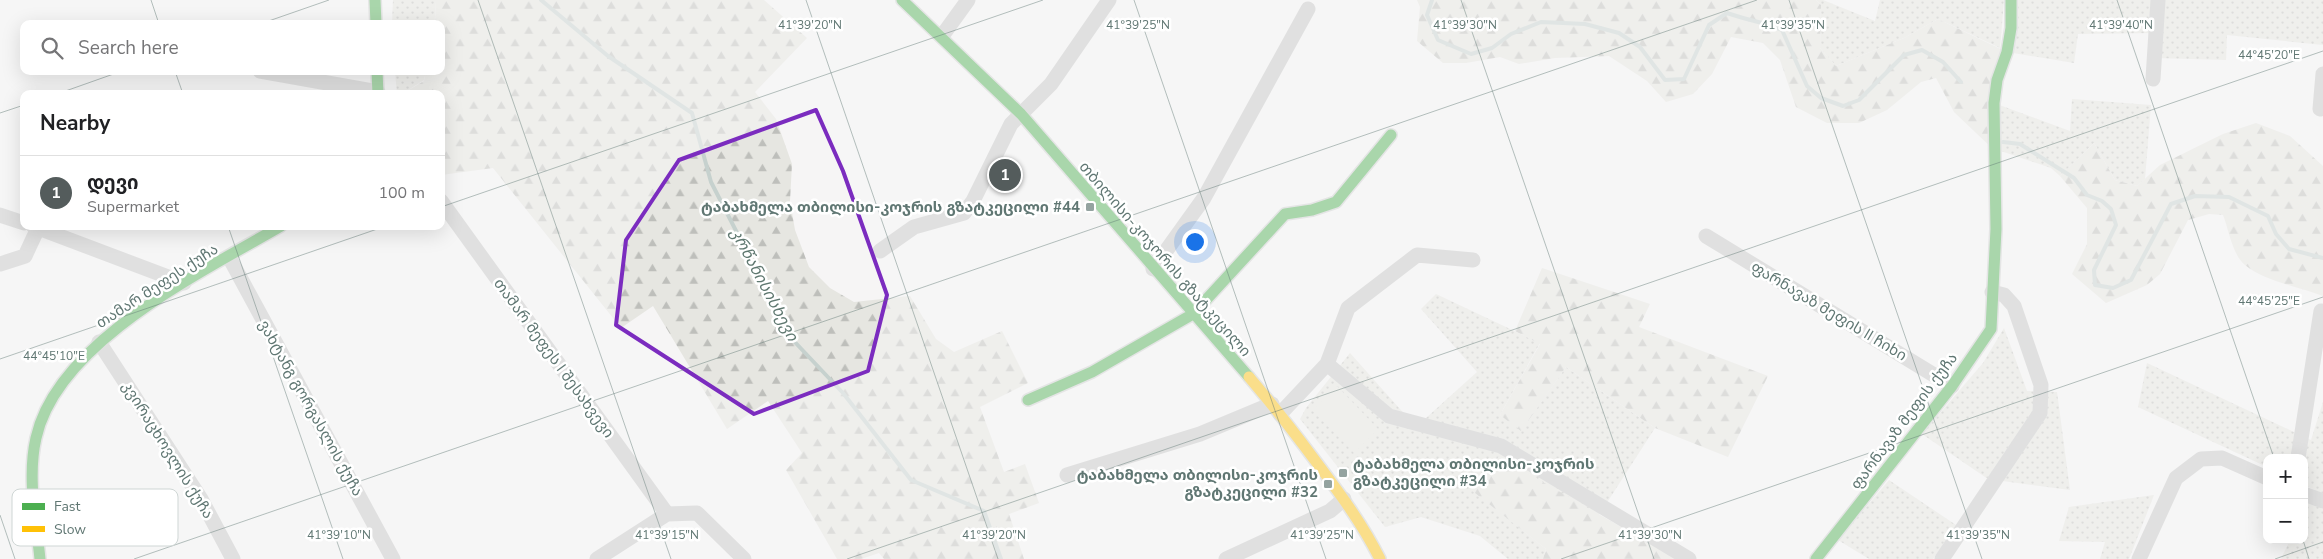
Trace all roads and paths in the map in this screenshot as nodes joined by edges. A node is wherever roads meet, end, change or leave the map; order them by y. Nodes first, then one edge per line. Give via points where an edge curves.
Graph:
1 (375, 0) edge
2 (902, 0) edge
3 (968, 0) edge
4 (1108, 0) edge
5 (2011, 0) edge
6 (2158, 0) edge
7 (1308, 10) dead end
8 (376, 20) edge
9 (942, 36) junction
10 (2323, 74) edge
11 (281, 75) edge
12 (377, 75) edge
13 (2153, 79) dead end
14 (362, 90) edge
15 (378, 90) edge
16 (2320, 109) dead end
17 (1021, 114) junction
18 (1391, 134) dead end
19 (445, 207) edge
20 (0, 215) edge
21 (20, 222) edge
22 (30, 230) edge
23 (42, 230) edge
24 (274, 230) edge
25 (1706, 236) dead end
26 (880, 250) dead end
27 (229, 257) junction
28 (1473, 260) dead end
29 (0, 264) edge
30 (1154, 269) junction
31 (184, 283) junction
32 (1992, 292) junction
33 (2321, 311) dead end
34 (1193, 314) junction
35 (100, 342) junction
36 (1327, 364) junction
37 (1952, 386) junction
38 (1028, 400) dead end
39 (1276, 409) junction
40 (2299, 454) edge
41 (1066, 475) dead end
42 (2263, 476) edge
43 (35, 489) edge
44 (2308, 495) edge
45 (1344, 499) junction
46 (2323, 501) edge
47 (667, 514) junction
48 (39, 553) edge
49 (54, 559) edge
50 (233, 559) edge
51 (393, 559) edge
52 (597, 559) edge
53 (744, 559) edge
54 (1226, 559) edge
55 (1380, 559) edge
56 (1689, 559) edge
57 (1816, 559) edge
58 (1942, 559) edge
59 (2138, 559) edge

1 - 8 street
2 - 9 street, თბილისი-კოჯორის გზატკეცილი
3 - 9 street
4 - 17 street via 1050,84
5 - 32 street, ფარნავაზ მეფის ქუჩა via 2007,52 1997,80 1994,102 1996,229
6 - 13 street
7 - 30 street via 1204,198
9 - 17 street, თბილისი-კოჯორის გზატკეცილი
10 - 16 street
11 - 14 street
12 - 15 street
17 - 26 street via 1011,124 964,213 914,226
17 - 30 street, თბილისი-კოჯორის გზატკეცილი
18 - 34 street via 1336,202 1285,214
19 - 47 street, თამარ მეფეს I შესახვევი
20 - 21 street
22 - 29 street via 25,256
23 - 31 street
24 - 27 street, თამარ მეფეს ქუჩა
25 - 37 street, ფარნავაზ მეფის II ჩიხი
27 - 31 street, თამარ მეფეს ქუჩა
27 - 51 street, ვახტანგ გორგასლის ქუჩა
28 - 36 street via 1417,255 1348,308
30 - 34 street, თბილისი-კოჯორის გზატკეცილი
31 - 35 street, თამარ მეფეს ქუჩა
32 - 37 street, ფარნავაზ მეფის ქუჩა via 1991,329
32 - 58 street via 2004,295 2014,306 2041,385 2040,413
33 - 40 street
34 - 38 street via 1092,372
34 - 39 street, თბილისი-კოჯორის გზატკეცილი
35 - 43 street, თამარ მეფეს ქუჩა via 58,389 44,412 36,437
35 - 50 street, კვირაცხოვლის ქუჩა via 201,499
36 - 39 street
36 - 56 street via 1389,416 1501,446
37 - 57 street, ფარნავაზ მეფის ქუჩა
39 - 41 street
39 - 45 street, თბილისი-კოჯორის გზატკეცილი
42 - 59 street via 2222,458 2201,459 2176,478
44 - 46 street
45 - 54 street via 1330,511
45 - 55 street, თბილისი-კოჯორის გზატკეცილი
47 - 52 street
47 - 53 street via 697,513
48 - 49 street

